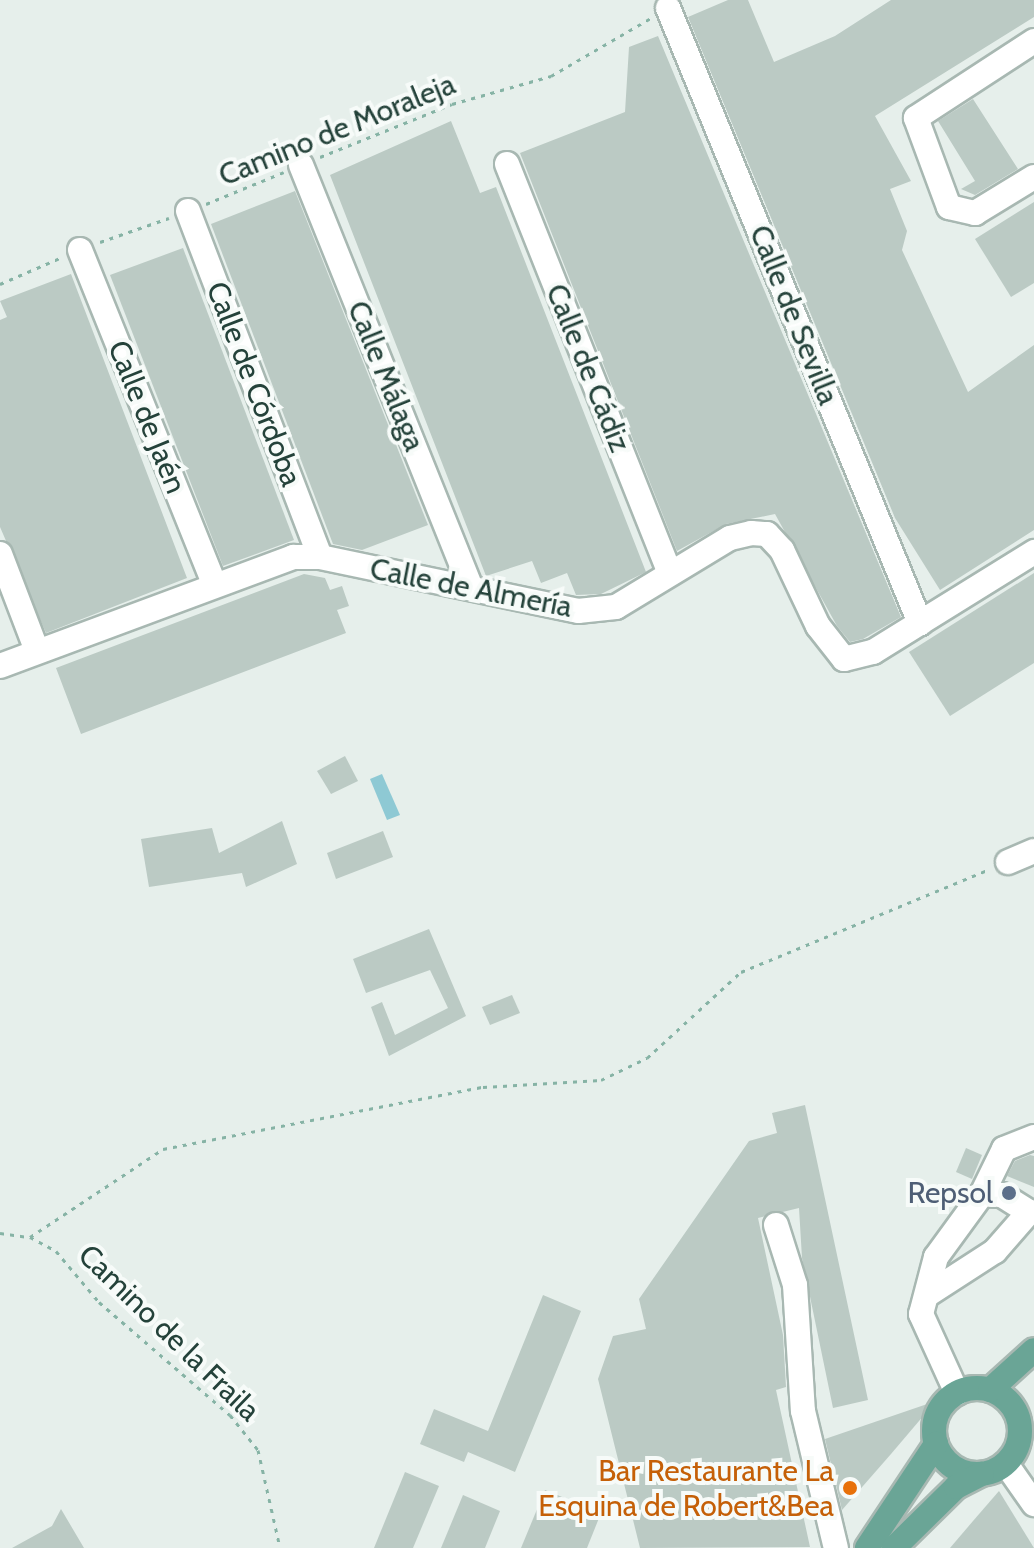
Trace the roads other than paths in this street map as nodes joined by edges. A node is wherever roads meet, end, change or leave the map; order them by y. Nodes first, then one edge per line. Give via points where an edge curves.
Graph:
1 (668, 8) road end
2 (1034, 41) edge
3 (507, 164) dead end
4 (301, 165) road end
5 (1034, 177) edge
6 (188, 211) road end
7 (80, 250) road end
8 (1034, 552) edge
9 (0, 554) edge
10 (320, 557) junction
11 (669, 572) junction
12 (214, 584) junction
13 (471, 587) junction
14 (920, 623) junction
15 (37, 651) junction
16 (0, 666) edge
17 (1034, 851) edge
18 (1008, 862) road end
19 (1034, 1137) edge
20 (982, 1194) junction
21 (1032, 1210) edge
22 (776, 1225) dead end
23 (927, 1295) junction
24 (1034, 1350) edge
25 (990, 1390) junction
26 (957, 1393) junction
27 (1034, 1406) edge
28 (1020, 1427) junction
29 (936, 1444) junction
30 (1006, 1464) junction
31 (976, 1477) junction
32 (1034, 1504) edge
33 (875, 1545) edge
34 (836, 1548) edge
35 (911, 1548) edge

1 - 14 street, Calle de Sevilla
2 - 5 street via 916,118 949,207 975,213
3 - 11 street, Calle de Cádiz
4 - 13 street, Calle Málaga
6 - 10 street, Calle de Córdoba
7 - 12 street, Calle de Jaén
8 - 14 street, Calle de Almería
9 - 15 street
10 - 12 street, Calle de Almería via 293,557
10 - 13 street, Calle de Almería
11 - 13 street, Calle de Almería via 616,607 578,611
11 - 14 street, Calle de Almería via 730,538 767,534 818,626 844,659 873,652
12 - 15 street, Calle de Almería
15 - 16 street, Calle de Almería
17 - 18 street
19 - 20 street via 1004,1149
20 - 21 street via 1002,1195
20 - 23 street via 936,1257
21 - 23 street via 995,1251
22 - 34 street via 797,1298 803,1411
23 - 26 street via 921,1314
24 - 25 main road
25 - 26 main road
25 - 28 main road via 1005,1398
26 - 29 main road via 936,1419
27 - 28 main road
28 - 30 main road
29 - 31 main road via 950,1465
29 - 33 main road
30 - 31 main road
30 - 32 street
31 - 33 main road
31 - 35 street

